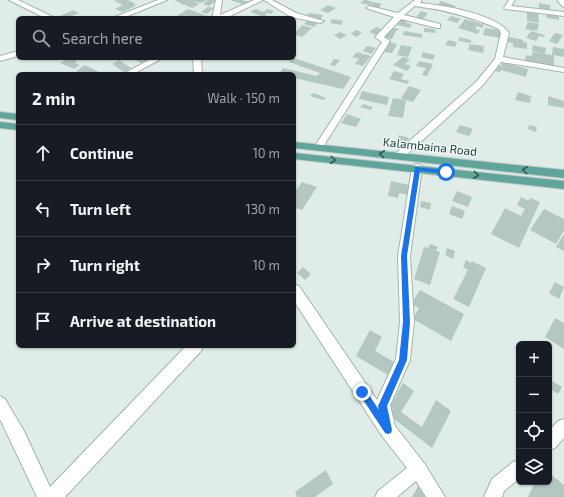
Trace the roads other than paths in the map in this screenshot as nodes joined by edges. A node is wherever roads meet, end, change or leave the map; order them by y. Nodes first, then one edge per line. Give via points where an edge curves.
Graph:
1 (12, 0) edge
2 (164, 0) edge
3 (219, 0) edge
4 (260, 0) edge
5 (267, 0) edge
6 (512, 0) edge
7 (560, 0) edge
8 (417, 2) edge
9 (564, 5) edge
10 (369, 8) dead end
11 (564, 14) edge
12 (47, 16) edge
13 (121, 16) edge
14 (216, 16) edge
15 (224, 16) edge
16 (399, 16) junction
17 (320, 20) dead end
18 (437, 26) dead end
19 (16, 54) edge
20 (0, 59) edge
21 (499, 59) junction
22 (155, 60) edge
23 (197, 60) edge
24 (564, 70) edge
25 (131, 72) edge
26 (198, 72) edge
27 (0, 115) edge
28 (16, 117) edge
29 (0, 125) edge
30 (16, 127) edge
31 (296, 145) edge
32 (318, 148) junction
33 (296, 156) edge
34 (399, 156) junction
35 (417, 168) junction
36 (564, 174) edge
37 (564, 185) edge
38 (296, 293) edge
39 (194, 348) edge
40 (0, 404) edge
41 (564, 427) edge
42 (388, 430) junction
43 (552, 439) edge
44 (418, 470) junction
45 (516, 470) edge
46 (46, 497) edge
47 (53, 497) edge
48 (384, 497) edge
49 (436, 497) edge
50 (493, 497) edge

1 - 12 street
2 - 13 street
3 - 14 street
4 - 15 street
5 - 17 street via 294,15
6 - 11 street via 507,8
7 - 9 street
8 - 16 street
8 - 21 street via 469,14 502,28 504,39
10 - 16 street
16 - 18 street
16 - 32 street via 379,37 386,41
19 - 20 street
21 - 24 street
21 - 34 street via 479,84
22 - 25 street
23 - 26 street
27 - 28 main road
29 - 30 main road
31 - 32 main road, Kalambaina Road
34 -> 32 main road, Kalambaina Road
33 -> 35 main road
36 -> 34 main road, Kalambaina Road
35 -> 37 main road
35 - 42 street via 404,256 407,322 403,360 382,406
38 - 42 street
39 - 47 street
40 - 46 street
41 - 43 street
42 - 44 street
44 - 48 street
44 - 49 street
45 - 50 street via 498,485

